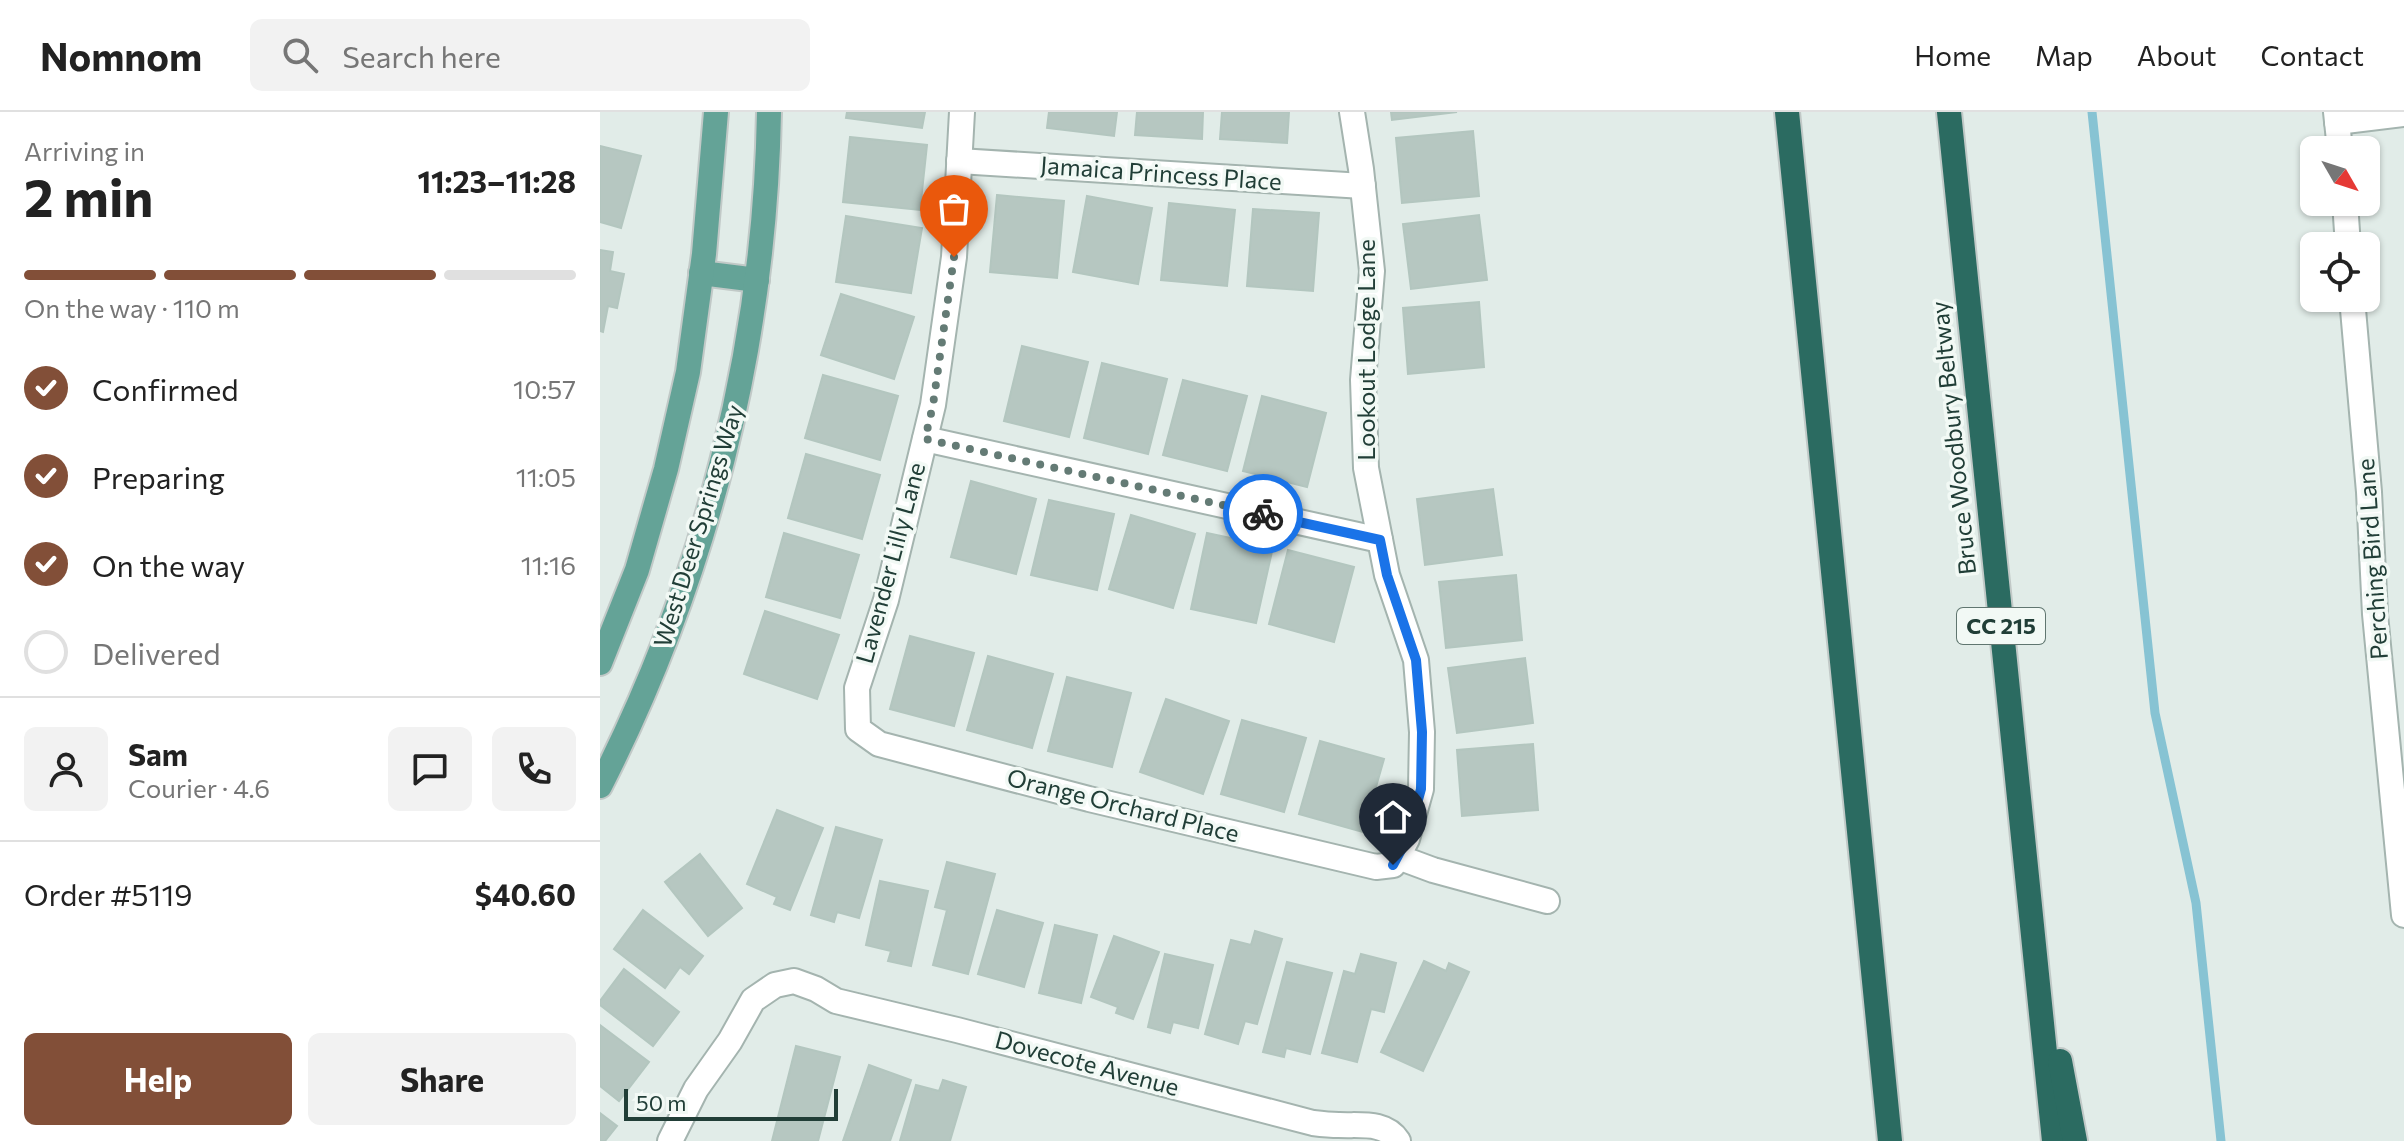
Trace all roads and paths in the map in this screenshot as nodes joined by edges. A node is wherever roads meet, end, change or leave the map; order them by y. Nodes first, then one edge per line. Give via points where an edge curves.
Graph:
1 (716, 112) edge
2 (769, 112) edge
3 (962, 112) edge
4 (1352, 112) edge
5 (1787, 112) edge
6 (1949, 112) edge
7 (2404, 114) edge
8 (2336, 117) edge
9 (959, 161) junction
10 (1363, 186) junction
11 (701, 273) junction
12 (757, 280) junction
13 (2353, 312) edge
14 (925, 439) junction
15 (1380, 540) junction
16 (600, 663) edge
17 (858, 729) joint
18 (600, 786) edge
19 (1396, 861) junction
20 (1547, 901) dead end
21 (2030, 909) junction
22 (2404, 915) edge
23 (670, 1141) edge
24 (1398, 1141) edge
25 (1890, 1141) edge
26 (2054, 1141) edge
27 (2075, 1141) edge

1 - 11 main road, West Deer Springs Way
2 - 12 main road, West Deer Springs Way
3 - 9 street, Lavender Lilly Lane
4 - 10 street, Lookout Lodge Lane
5 - 25 highway
6 - 21 highway, Bruce Woodbury Beltway / CC 215
7 - 8 street
9 - 10 street, Jamaica Princess Place
9 - 14 street, Lavender Lilly Lane via 954,257
10 - 15 street, Lookout Lodge Lane via 1372,271 1363,380 1366,468
11 - 12 main road
11 - 16 main road, West Deer Springs Way via 688,372 666,469 637,570
12 - 18 main road, West Deer Springs Way via 739,393 693,562 665,642
13 - 22 street, Perching Bird Lane
14 - 15 street
14 - 17 street, Lavender Lilly Lane via 886,600 857,688
15 - 19 street, Lookout Lodge Lane via 1416,660 1422,732 1421,789
17 - 19 street, Orange Orchard Place via 879,744 1074,796 1376,867
19 - 20 street, Orange Orchard Place
21 - 26 highway, Bruce Woodbury Beltway / CC 215
21 - 27 highway
23 - 24 street, Dovecote Avenue via 753,1000 775,985 794,981 836,1001 1313,1123 1366,1124 1393,1133

